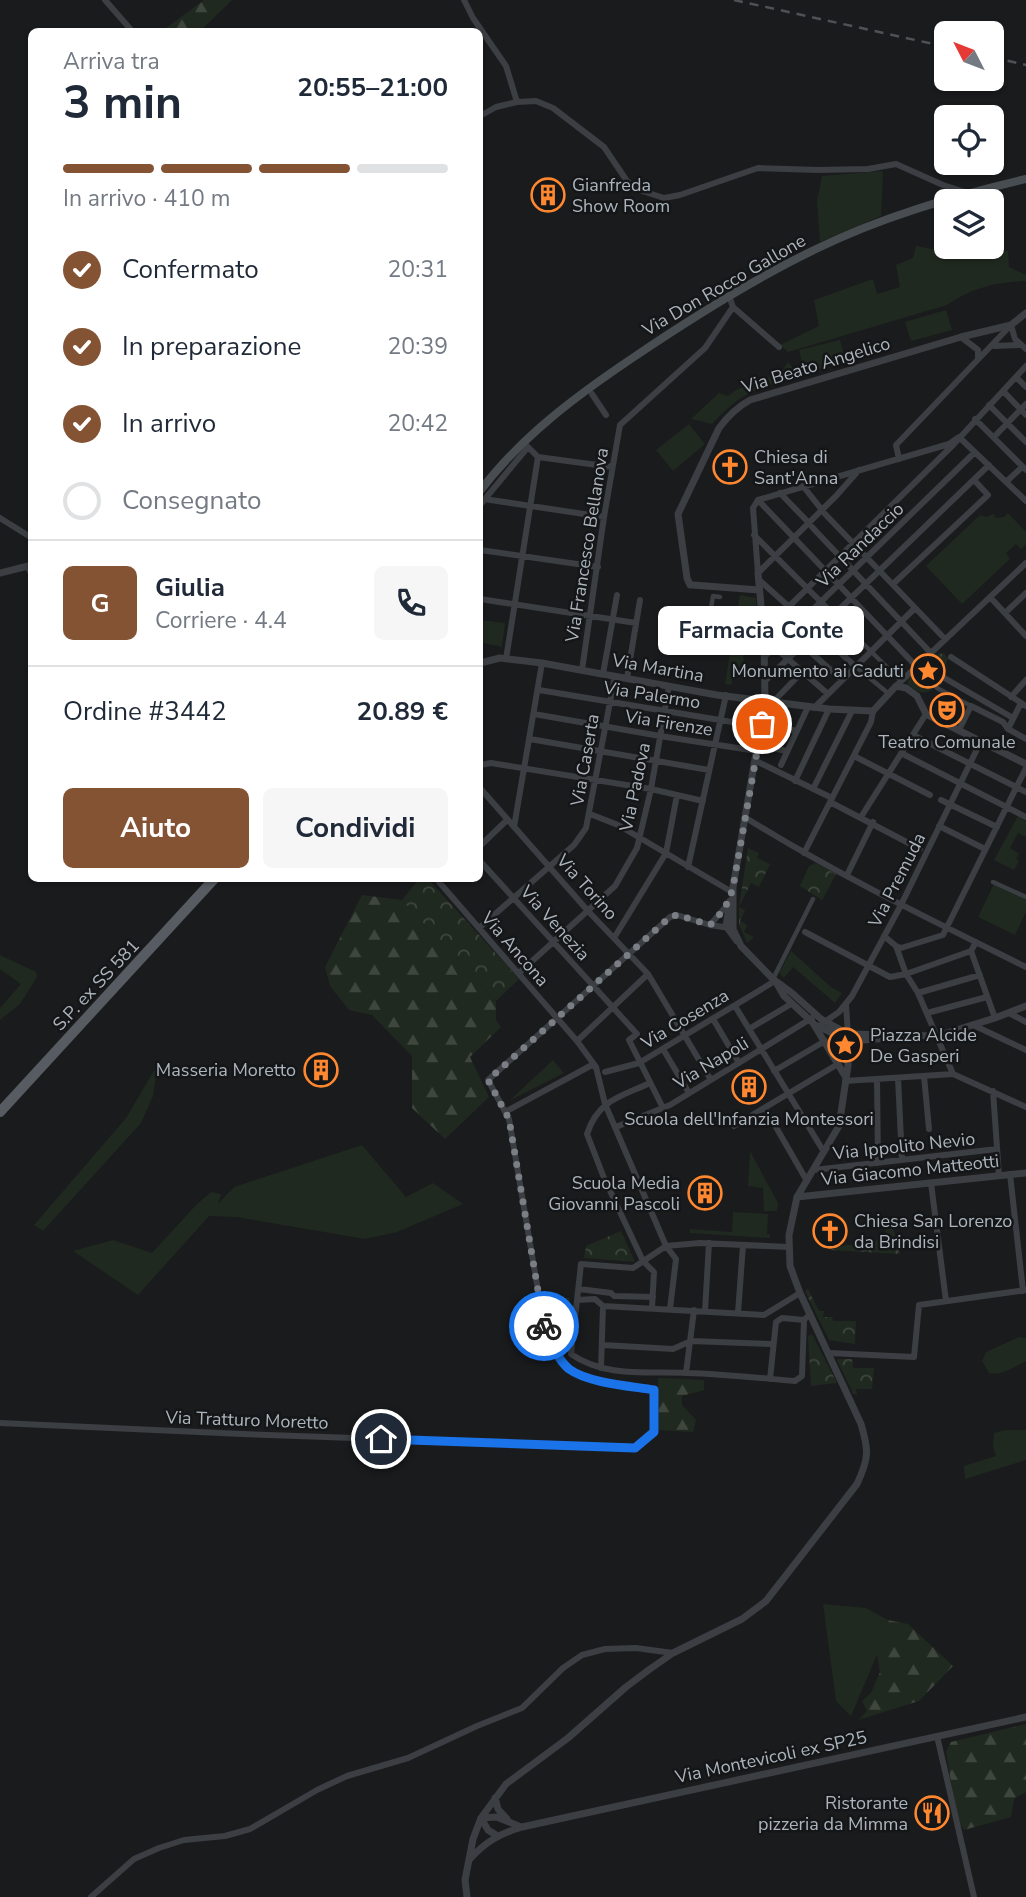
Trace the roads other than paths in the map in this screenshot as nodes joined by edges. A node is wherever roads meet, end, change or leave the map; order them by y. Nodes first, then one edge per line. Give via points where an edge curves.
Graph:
1 (105, 0) edge
2 (464, 0) edge
3 (130, 28) edge
4 (480, 28) edge
5 (483, 33) edge
6 (517, 102) junction
7 (483, 114) edge
8 (1026, 179) edge
9 (956, 189) edge
10 (985, 189) edge
11 (934, 204) edge
12 (729, 296) junction
13 (733, 307) junction
14 (1026, 313) edge
15 (1011, 325) junction
16 (961, 337) junction
17 (1019, 345) junction
18 (992, 346) junction
19 (779, 347) dead end
20 (1026, 349) edge
21 (978, 357) junction
22 (1026, 366) edge
23 (1016, 377) junction
24 (1026, 387) edge
25 (1003, 391) junction
26 (592, 394) dead end
27 (989, 405) junction
28 (1024, 410) edge
29 (606, 415) dead end
30 (975, 419) junction
31 (1007, 423) junction
32 (959, 437) junction
33 (994, 437) junction
34 (1026, 442) edge
35 (526, 445) junction
36 (975, 452) junction
37 (538, 457) junction
38 (899, 459) junction
39 (989, 465) junction
40 (612, 467) junction
41 (1024, 468) edge
42 (859, 470) junction
43 (974, 480) junction
44 (1006, 482) junction
45 (803, 486) junction
46 (780, 493) junction
47 (483, 496) edge
48 (483, 498) edge
49 (757, 501) junction
50 (1026, 501) edge
51 (530, 506) junction
52 (824, 512) junction
53 (0, 517) edge
54 (604, 517) junction
55 (810, 525) junction
56 (754, 534) junction
57 (28, 535) edge
58 (794, 538) junction
59 (853, 542) junction
60 (483, 550) edge
61 (776, 555) junction
62 (840, 556) junction
63 (522, 557) junction
64 (868, 557) junction
65 (1026, 563) edge
66 (28, 566) edge
67 (598, 567) junction
68 (825, 570) junction
69 (880, 570) junction
70 (854, 571) junction
71 (0, 573) edge
72 (758, 576) junction
73 (866, 584) junction
74 (893, 584) junction
75 (839, 585) junction
76 (807, 588) junction
77 (759, 590) junction
78 (1026, 593) edge
79 (617, 595) dead end
80 (720, 597) dead end
81 (990, 597) junction
82 (851, 598) junction
83 (483, 599) edge
84 (640, 600) dead end
85 (821, 603) junction
86 (514, 604) junction
87 (788, 606) junction
88 (711, 608) dead end
89 (915, 608) junction
90 (1005, 613) junction
91 (834, 615) junction
92 (590, 616) junction
93 (612, 619) junction
94 (774, 620) junction
95 (803, 620) junction
96 (901, 621) junction
97 (1026, 622) edge
98 (636, 623) junction
99 (1019, 628) junction
100 (817, 632) junction
101 (764, 634) junction
102 (790, 634) junction
103 (887, 635) junction
104 (1026, 636) edge
105 (945, 639) junction
106 (803, 646) junction
107 (775, 648) junction
108 (870, 651) junction
109 (930, 652) junction
110 (764, 657) junction
111 (951, 657) dead end
112 (506, 659) junction
113 (788, 659) junction
114 (483, 663) edge
115 (542, 663) junction
116 (855, 666) junction
117 (916, 666) junction
118 (582, 670) junction
119 (802, 672) junction
120 (603, 674) junction
121 (615, 676) junction
122 (627, 678) junction
123 (841, 679) junction
124 (940, 679) joint
125 (766, 680) junction
126 (1026, 681) edge
127 (898, 683) junction
128 (669, 686) junction
129 (937, 688) dead end
130 (539, 690) junction
131 (828, 694) junction
132 (888, 694) junction
133 (726, 695) junction
134 (1010, 697) junction
135 (770, 701) junction
136 (609, 702) junction
137 (1024, 705) edge
138 (971, 706) junction
139 (811, 707) junction
140 (829, 709) junction
141 (852, 710) junction
142 (665, 711) junction
143 (873, 711) junction
144 (534, 713) junction
145 (926, 714) junction
146 (1013, 718) junction
147 (722, 720) junction
148 (605, 726) junction
149 (762, 726) junction
150 (1008, 729) junction
151 (959, 730) junction
152 (797, 731) junction
153 (913, 735) junction
154 (660, 736) junction
155 (530, 739) junction
156 (1026, 739) edge
157 (981, 741) junction
158 (715, 744) junction
159 (758, 748) junction
160 (787, 751) junction
161 (601, 752) junction
162 (901, 753) junction
163 (854, 755) junction
164 (655, 761) junction
165 (756, 761) junction
166 (483, 764) edge
167 (970, 764) junction
168 (781, 765) dead end
169 (1026, 766) edge
170 (525, 769) junction
171 (709, 770) junction
172 (889, 772) junction
173 (596, 781) junction
174 (795, 781) junction
175 (960, 784) junction
176 (1016, 787) junction
177 (651, 789) junction
178 (813, 789) junction
179 (483, 792) edge
180 (1026, 792) edge
181 (930, 794) dead end
182 (677, 795) junction
183 (831, 800) junction
184 (941, 800) dead end
185 (703, 801) junction
186 (950, 804) junction
187 (1007, 807) junction
188 (590, 814) junction
189 (861, 817) junction
190 (1026, 817) edge
191 (746, 818) junction
192 (507, 820) junction
193 (873, 822) junction
194 (939, 826) junction
195 (996, 827) junction
196 (514, 828) junction
197 (639, 838) junction
198 (483, 843) edge
199 (920, 849) dead end
200 (985, 849) junction
201 (666, 853) junction
202 (804, 853) junction
203 (483, 864) edge
204 (549, 867) junction
205 (688, 867) junction
206 (847, 875) junction
207 (993, 881) dead end
208 (211, 882) edge
209 (443, 882) edge
210 (733, 890) junction
211 (1026, 897) edge
212 (513, 898) junction
213 (813, 899) dead end
214 (729, 902) junction
215 (901, 905) junction
216 (589, 911) junction
217 (713, 926) junction
218 (479, 928) junction
219 (729, 928) junction
220 (946, 928) junction
221 (805, 932) dead end
222 (884, 936) junction
223 (614, 938) junction
224 (553, 943) junction
225 (976, 943) junction
226 (896, 946) junction
227 (971, 951) junction
228 (628, 953) junction
229 (868, 966) junction
230 (1026, 967) edge
231 (519, 973) junction
232 (648, 974) junction
233 (906, 974) junction
234 (980, 975) junction
235 (774, 980) junction
236 (592, 985) junction
237 (918, 993) junction
238 (987, 997) junction
239 (791, 1003) junction
240 (846, 1005) junction
241 (612, 1006) junction
242 (735, 1006) junction
243 (1026, 1006) edge
244 (927, 1013) junction
245 (1009, 1013) junction
246 (557, 1018) junction
247 (713, 1018) junction
248 (995, 1018) junction
249 (817, 1021) junction
250 (1026, 1022) edge
251 (973, 1025) junction
252 (749, 1029) junction
253 (684, 1036) junction
254 (937, 1036) junction
255 (846, 1037) junction
256 (577, 1041) junction
257 (825, 1041) junction
258 (663, 1049) junction
259 (761, 1050) junction
260 (1026, 1050) edge
261 (837, 1062) junction
262 (639, 1063) junction
263 (739, 1063) junction
264 (596, 1067) junction
265 (774, 1071) junction
266 (605, 1072) junction
267 (953, 1074) junction
268 (924, 1076) junction
269 (898, 1078) junction
270 (845, 1079) junction
271 (877, 1079) junction
272 (601, 1080) junction
273 (711, 1080) junction
274 (650, 1083) junction
275 (993, 1091) junction
276 (689, 1093) junction
277 (789, 1095) junction
278 (605, 1104) junction
279 (1026, 1107) edge
280 (663, 1108) junction
281 (765, 1108) junction
282 (0, 1112) edge
283 (505, 1112) junction
284 (734, 1126) dead end
285 (616, 1127) junction
286 (929, 1129) dead end
287 (997, 1149) junction
288 (824, 1152) junction
289 (902, 1160) junction
290 (878, 1163) junction
291 (814, 1170) junction
292 (1026, 1173) edge
293 (1010, 1174) junction
294 (999, 1176) junction
295 (807, 1181) junction
296 (931, 1183) junction
297 (797, 1198) junction
298 (709, 1243) junction
299 (743, 1245) junction
300 (666, 1247) junction
301 (789, 1247) junction
302 (643, 1262) junction
303 (579, 1289) junction
304 (1025, 1290) edge
305 (800, 1293) junction
306 (653, 1297) junction
307 (577, 1300) junction
308 (946, 1301) junction
309 (603, 1306) junction
310 (652, 1308) junction
311 (670, 1309) junction
312 (694, 1310) junction
313 (705, 1311) junction
314 (738, 1313) junction
315 (807, 1317) junction
316 (691, 1340) junction
317 (772, 1344) junction
318 (603, 1345) junction
319 (829, 1353) junction
320 (600, 1368) junction
321 (624, 1372) junction
322 (686, 1373) junction
323 (770, 1379) junction
324 (624, 1384) junction
325 (0, 1423) edge
326 (673, 1653) junction
327 (1026, 1717) edge
328 (937, 1736) junction
329 (495, 1798) junction
330 (481, 1818) junction
331 (509, 1823) junction
332 (522, 1827) junction
333 (496, 1835) junction
334 (467, 1862) junction
335 (91, 1897) edge
336 (467, 1897) edge
337 (974, 1897) edge

1 - 3 street
2 - 4 street
5 - 6 street via 506,66
6 - 7 street
6 - 9 street via 553,108 604,147 636,190 664,198 758,168 868,169 896,164
8 - 10 main road, Via Don Rocco Gallone
11 - 12 main road, Via Don Rocco Gallone via 816,249
12 - 13 street
12 - 35 main road, Via Don Rocco Gallone via 594,384
13 - 19 street
13 - 40 street, Via Francesco Bellanova via 705,348 620,425
14 - 15 street
15 - 16 street, Via Beato Angelico
15 - 17 street
15 - 18 street
16 - 21 street via 978,350
16 - 77 street, Via Beato Angelico via 750,400 719,428 678,514 687,578 690,585
17 - 18 street
17 - 20 street
18 - 21 street
21 - 38 street via 896,445
22 - 23 street
23 - 24 street
23 - 25 street
25 - 27 street
25 - 28 street
26 - 29 street
27 - 30 street
27 - 31 street
28 - 31 street
30 - 32 street
30 - 33 street
31 - 33 street
31 - 34 street
32 - 36 street
32 - 38 street
32 - 59 street
33 - 41 street
35 - 37 street
35 - 47 main road, Via Don Rocco Gallone
36 - 39 street
36 - 64 street, Via Randaccio
37 - 40 street
37 - 51 street
38 - 42 street
39 - 43 street
39 - 44 street
40 - 54 street, Via Francesco Bellanova
41 - 44 street
42 - 45 street
42 - 52 street
43 - 69 street
43 - 74 street via 988,495
44 - 50 street
45 - 46 street
45 - 52 street
46 - 49 street
46 - 55 street
48 - 51 street
49 - 56 street
49 - 58 street
51 - 54 street
51 - 63 street
52 - 55 street
52 - 59 street
53 - 57 street
54 - 67 street, Via Francesco Bellanova
55 - 58 street
55 - 62 street
56 - 61 street
56 - 72 street
58 - 61 street
58 - 68 street
59 - 62 street
59 - 64 street
60 - 63 street
61 - 72 street
61 - 76 street
62 - 68 street
62 - 70 street
63 - 67 street
63 - 86 street
64 - 69 street
64 - 70 street, Via Randaccio
65 - 81 street
66 - 71 street
67 - 92 street, Via Francesco Bellanova
68 - 75 street
68 - 76 street
69 - 73 street
69 - 74 street
70 - 73 street
70 - 75 street, Via Randaccio
72 - 77 street
72 - 87 street
73 - 82 street
73 - 96 street
74 - 89 street
75 - 82 street
75 - 85 street, Via Randaccio
76 - 85 street
76 - 87 street
77 - 101 street
78 - 90 street
79 - 93 street
80 - 88 street via 713,596
81 - 90 street
81 - 105 street
82 - 91 street
82 - 103 street
83 - 86 street
84 - 98 street
85 - 91 street
85 - 95 street, Via Randaccio
86 - 92 street
86 - 112 street
87 - 94 street
87 - 95 street
89 - 96 street
89 - 105 street
90 - 99 street
91 - 100 street
91 - 108 street
92 - 93 street
92 - 118 street, Via Francesco Bellanova
93 - 98 street
93 - 120 street
94 - 101 street
94 - 102 street
95 - 100 street
95 - 102 street, Via Randaccio
96 - 103 street
96 - 109 street
97 - 99 street
98 - 122 street
99 - 104 street
100 - 106 street
100 - 116 street
101 - 107 street
101 - 110 street
102 - 106 street
102 - 107 street, Via Randaccio
103 - 108 street
103 - 117 street
105 - 109 street
106 - 113 street
106 - 123 street
107 - 110 street, Via Randaccio
107 - 113 street
108 - 116 street
108 - 127 street
109 - 117 street
110 - 125 street
111 - 134 street
112 - 114 street, Via Martina
112 - 115 street, Via Martina
113 - 119 street
113 - 125 street
115 - 118 street, Via Martina
115 - 130 street
116 - 123 street
116 - 132 street
117 - 124 street
117 - 127 street
118 - 120 street, Via Martina
119 - 131 street
119 - 135 street
120 - 121 street, Via Martina
121 - 122 street, Via Martina
121 - 136 street, Via Caserta
122 - 128 street, Via Martina
123 - 131 street
124 - 146 street
125 - 135 street
126 - 134 street
127 - 132 street
127 - 145 street via 916,696
128 - 133 street, Via Martina
128 - 142 street, Via Padova
129 - 138 street
130 - 136 street, Via Palermo
130 - 144 street
131 - 139 street
132 - 143 street
133 - 135 street, Via Martina
133 - 147 street
134 - 137 street
135 - 139 street, Via Martina
135 - 149 street
136 - 142 street, Via Palermo
136 - 148 street, Via Caserta
137 - 146 street
138 - 150 street
138 - 151 street
139 - 140 street, Via Martina
139 - 152 street
140 - 141 street, Via Martina
140 - 174 street
141 - 143 street, Via Martina
141 - 178 street
142 - 147 street, Via Palermo
142 - 154 street, Via Padova
143 - 163 street
144 - 148 street, Via Firenze
144 - 155 street
145 - 151 street
145 - 153 street
146 - 150 street
147 - 149 street, Via Palermo
147 - 158 street
148 - 154 street, Via Firenze
148 - 161 street, Via Caserta
149 - 152 street, Via Palermo
149 - 159 street
150 - 156 street
151 - 157 street
152 - 160 street
153 - 162 street
153 - 167 street
154 - 158 street, Via Firenze
154 - 164 street, Via Padova
155 - 161 street
155 - 170 street
157 - 167 street, Via Premuda
157 - 169 street
158 - 159 street, Via Firenze
158 - 171 street
159 - 160 street, Via Firenze
159 - 165 street
160 - 168 street
161 - 164 street
161 - 173 street, Via Caserta
162 - 172 street
162 - 175 street
163 - 172 street
163 - 183 street
164 - 171 street
164 - 177 street, Via Padova
165 - 174 street
165 - 191 street
166 - 170 street
167 - 175 street, Via Premuda
167 - 176 street
169 - 176 street
170 - 173 street
170 - 196 street
171 - 185 street
172 - 181 street
172 - 189 street
173 - 177 street
173 - 188 street, Via Caserta
174 - 178 street
175 - 186 street, Via Premuda
175 - 187 street
176 - 180 street
176 - 187 street
177 - 182 street
177 - 197 street, Via Padova
178 - 183 street
179 - 192 street, Via Torino
182 - 185 street
182 - 201 street
183 - 189 street
183 - 202 street
184 - 186 street
185 - 205 street
186 - 194 street, Via Premuda
186 - 195 street
187 - 190 street
187 - 195 street
188 - 197 street
188 - 204 street, Via Caserta via 574,845
189 - 193 street
191 - 202 street
191 - 210 street
192 - 196 street, Via Torino
192 - 198 street
193 - 199 street
193 - 206 street
194 - 200 street
194 - 215 street, Via Premuda
195 - 200 street
196 - 204 street, Via Torino
197 - 201 street
197 - 216 street, Via Padova via 615,886
200 - 220 street
201 - 205 street
201 - 223 street
202 - 206 street
203 - 212 street, Via Venezia
204 - 212 street, Via Caserta
204 - 216 street, Via Torino
205 - 210 street
206 - 215 street
207 - 211 street
208 - 282 main road, S.P. ex SS 581
209 - 218 street, Via Ancona
210 - 214 street
210 - 219 street
212 - 218 street, Via Caserta
212 - 224 street, Via Venezia
213 - 235 street
214 - 217 street
214 - 219 street
215 - 220 street
215 - 222 street, Via Premuda
216 - 223 street, Via Torino
216 - 224 street, Via Padova
217 - 219 street
217 - 228 street via 670,917
218 - 231 street, Via Ancona
219 - 235 street
220 - 225 street
220 - 226 street via 943,935
221 - 229 street
222 - 226 street
222 - 229 street, Via Premuda
223 - 228 street, Via Torino
224 - 231 street, Via Padova
224 - 236 street, Via Venezia
225 - 227 street
225 - 230 street
226 - 233 street
227 - 233 street
227 - 234 street
228 - 232 street, Via Torino
228 - 236 street
229 - 233 street via 890,977
229 - 240 street, Via Premuda
231 - 246 street, Via Ancona
232 - 241 street
232 - 253 street, Via Torino
233 - 237 street
234 - 237 street
234 - 238 street
235 - 239 street
235 - 242 street, Via Cosenza
235 - 249 street
236 - 241 street, Via Venezia
236 - 246 street
237 - 244 street
238 - 244 street
238 - 248 street
239 - 249 street
239 - 252 street
240 - 249 street, Via Premuda
240 - 255 street
241 - 256 street
241 - 262 street, Via Venezia via 637,1034 629,1040
242 - 247 street, Via Cosenza
242 - 252 street
243 - 245 street
244 - 254 street
245 - 248 street
245 - 250 street
246 - 256 street, Via Ancona
246 - 283 street via 488,1080
247 - 253 street, Via Cosenza
247 - 263 street
248 - 251 street
249 - 255 street
249 - 257 street
249 - 259 street, Via Napoli
251 - 254 street
251 - 260 street
252 - 259 street
253 - 258 street, Via Cosenza
253 - 273 street, Via Torino
254 - 255 street via 874,1033
254 - 267 street
255 - 261 street
255 - 270 street
256 - 264 street, Via Ancona
257 - 261 street
257 - 265 street
258 - 262 street, Via Cosenza
258 - 276 street
259 - 263 street, Via Napoli
259 - 265 street
261 - 270 street
261 - 277 street
262 - 266 street, Via Cosenza
262 - 274 street, Via Venezia
263 - 273 street, Via Napoli
264 - 266 street
264 - 272 street
264 - 283 street via 592,1065
265 - 277 street
266 - 272 street
267 - 268 street
267 - 275 street
268 - 269 street
268 - 286 street
269 - 271 street
269 - 289 street
270 - 271 street
270 - 288 street via 839,1126
271 - 290 street
272 - 278 street
273 - 276 street, Via Napoli
274 - 278 street
274 - 280 street, Via Venezia
275 - 279 street
275 - 287 street
276 - 280 street, Via Napoli
277 - 281 street
277 - 288 street
278 - 285 street
278 - 302 street via 592,1118 587,1134
280 - 285 street, Via Napoli
281 - 284 street
281 - 295 street
283 - 324 street via 550,1342 568,1368 585,1377
285 - 300 street
287 - 289 street, Via Ippolito Nevio
287 - 294 street
288 - 291 street
289 - 290 street, Via Ippolito Nevio
290 - 291 street, Via Ippolito Nevio
291 - 295 street
292 - 293 street, Via Giacomo Matteotti
293 - 294 street, Via Giacomo Matteotti
293 - 304 street
294 - 296 street, Via Giacomo Matteotti
295 - 297 street
296 - 297 street, Via Giacomo Matteotti
296 - 308 street
297 - 301 street
298 - 299 street
298 - 300 street
298 - 313 street
299 - 301 street
299 - 314 street
300 - 302 street
300 - 311 street via 676,1259
301 - 305 street
302 - 303 street via 633,1268 582,1264
302 - 306 street via 654,1272
303 - 306 street
303 - 307 street
304 - 308 street
305 - 314 street via 768,1314
305 - 315 street
306 - 310 street
307 - 309 street via 595,1299
307 - 320 street via 571,1354
308 - 319 street via 919,1305 914,1357
309 - 310 street
309 - 318 street
310 - 311 street
311 - 312 street
312 - 313 street
312 - 316 street
313 - 314 street
315 - 317 street via 776,1322
315 - 319 street
315 - 323 street via 802,1376 794,1381
316 - 317 street
316 - 318 street via 673,1349
316 - 322 street
317 - 323 street
318 - 320 street
319 - 326 street via 867,1444 866,1464 857,1484 766,1601 742,1619
320 - 321 street
321 - 322 street
321 - 324 street
322 - 323 street
324 - 325 street, Via Tratturo Moretto via 654,1390 654,1432 635,1448
326 - 329 street via 506,1784
326 - 335 street via 636,1648 582,1655 522,1708 408,1758 347,1776 250,1829 159,1848 134,1859
327 - 328 street, Via Montevicoli ex SP25
328 - 332 street, Via Montevicoli ex SP25
328 - 337 street
329 - 330 street
329 - 331 street
330 - 331 street via 497,1817
330 - 333 street
330 - 334 street
331 - 332 street
332 - 333 street, Via Montevicoli ex SP25
333 - 334 street
334 - 336 street

